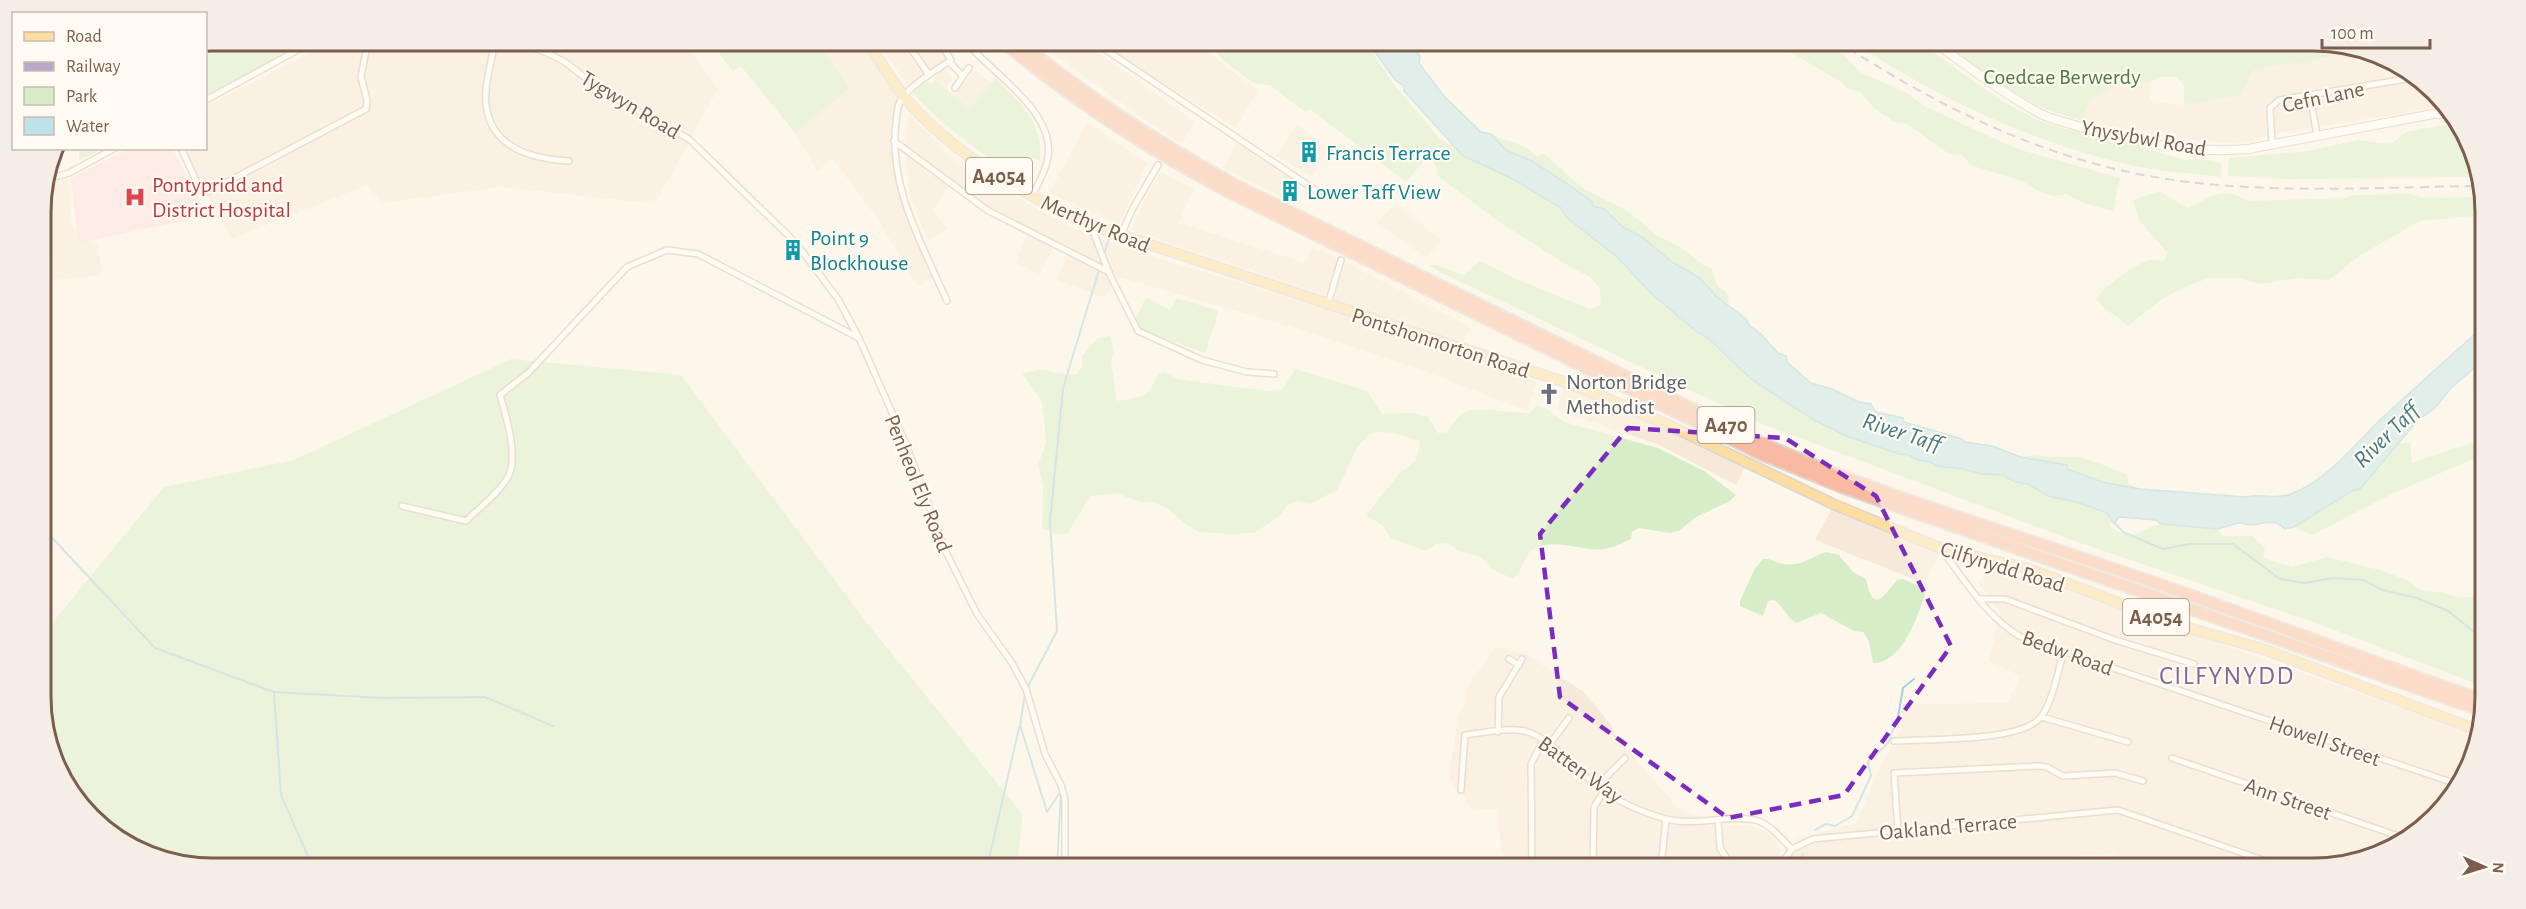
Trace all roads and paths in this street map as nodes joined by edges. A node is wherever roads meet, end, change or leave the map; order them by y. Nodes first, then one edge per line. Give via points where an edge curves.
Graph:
1 (296, 51) edge
2 (366, 51) edge
3 (494, 51) edge
4 (542, 51) edge
5 (873, 51) edge
6 (913, 51) edge
7 (944, 51) edge
8 (976, 51) edge
9 (1015, 51) edge
10 (1030, 51) edge
11 (1108, 51) edge
12 (1947, 51) edge
13 (950, 61) junction
14 (969, 68) dead end
15 (929, 75) junction
16 (963, 76) junction
17 (2405, 79) edge
18 (955, 87) dead end
19 (904, 96) junction
20 (2310, 96) junction
21 (207, 99) edge
22 (2442, 114) edge
23 (2317, 135) junction
24 (689, 140) joint
25 (894, 141) junction
26 (2271, 144) junction
27 (111, 150) edge
28 (182, 150) edge
29 (569, 161) dead end
30 (1158, 165) dead end
31 (55, 177) edge
32 (1321, 194) dead end
33 (1032, 196) junction
34 (1091, 225) junction
35 (1120, 236) junction
36 (1174, 254) joint
37 (1341, 260) dead end
38 (1109, 273) junction
39 (947, 301) dead end
40 (1328, 304) junction
41 (859, 338) junction
42 (1274, 374) dead end
43 (1833, 504) joint
44 (402, 506) dead end
45 (1940, 548) junction
46 (1979, 599) junction
47 (2064, 652) junction
48 (1522, 659) dead end
49 (1509, 660) dead end
50 (2194, 664) dead end
51 (1519, 665) junction
52 (2196, 696) joint
53 (2475, 697) edge
54 (2475, 708) edge
55 (2042, 717) junction
56 (1569, 718) dead end
57 (2472, 728) edge
58 (1498, 732) junction
59 (1543, 741) junction
60 (1894, 741) dead end
61 (2128, 742) dead end
62 (1550, 745) junction
63 (1625, 758) dead end
64 (2172, 758) dead end
65 (2143, 781) dead end
66 (2450, 782) edge
67 (1597, 786) junction
68 (1461, 790) dead end
69 (1604, 791) junction
70 (1666, 819) junction
71 (1718, 821) junction
72 (1898, 831) junction
73 (2396, 835) edge
74 (1792, 849) junction
75 (1065, 858) edge
76 (1532, 858) edge
77 (1593, 858) edge
78 (1662, 858) edge
79 (1727, 858) edge
80 (1785, 858) edge
81 (2258, 858) edge

1 - 21 street
2 - 28 street via 361,76 366,109 208,192 199,187
3 - 29 street via 486,109 492,124 501,137 521,152
4 - 24 street, Tygwyn Road via 565,62 605,93
5 - 19 main road, Merthyr Road / A4054
6 - 15 street
7 - 13 street
8 - 33 street via 1034,112 1048,142 1048,156
9 - 54 highway, A470 via 1090,108 1166,158 1761,454 1844,488
10 - 53 highway, A470 via 1060,76 1169,149 1235,185 1766,445 1953,516 2109,567
11 - 32 street
12 - 26 main road, Ynysybwl Road via 2044,116 2102,133 2188,149 2224,151
13 - 15 street
13 - 16 street
14 - 16 street
15 - 19 street
16 - 18 street
17 - 20 street, Cefn Lane
19 - 25 street via 898,105
19 - 33 main road, Merthyr Road / A4054 via 970,156
20 - 23 street
20 - 26 street, Cefn Lane via 2279,100 2270,108
22 - 23 main road, Ynysybwl Road
23 - 26 main road, Ynysybwl Road
24 - 41 street, Penheol Ely Road via 796,243 838,299
25 - 38 street via 987,210
25 - 39 street via 903,199
27 - 31 street
30 - 35 street
33 - 34 main road, Merthyr Road / A4054
34 - 35 main road, Merthyr Road / A4054
34 - 38 street
35 - 36 main road, Merthyr Road / A4054
36 - 40 main road, Pontshonnorton Road / A4054
37 - 40 street
38 - 42 street via 1138,331 1202,360 1247,372
40 - 43 main road, Pontshonnorton Road / A4054 via 1592,392
41 - 44 street via 698,254 667,250 627,267 528,373 500,395 510,430 511,470 466,521
41 - 75 street, Penheol Ely Road via 905,442 947,555 977,614 1026,689 1045,754 1065,799
43 - 45 main road, Cilfynydd Road / A4054
45 - 46 street, Bedw Road
45 - 57 main road, Cilfynydd Road / A4054 via 2029,569 2178,625 2263,649
46 - 47 street, Bedw Road via 2008,629
46 - 50 street via 2005,599
47 - 52 street, Bedw Road
47 - 55 street
48 - 51 street
49 - 51 street
51 - 58 street via 1499,697
52 - 66 street, Howell Street
55 - 60 street via 2017,732
55 - 61 street
56 - 62 street
58 - 59 street, Batten Way via 1524,731
58 - 68 street, Batten Way via 1465,735
59 - 62 street, Batten Way
59 - 76 street via 1532,764
62 - 67 street, Batten Way
63 - 67 street
64 - 73 street, Ann Street
65 - 72 street via 2115,773 2063,776 2038,766 1894,773
67 - 69 street, Batten Way
69 - 70 street, Batten Way
69 - 77 street via 1594,807
70 - 71 street, Batten Way
70 - 78 street
71 - 74 street, Batten Way via 1760,822
71 - 79 street via 1720,848
72 - 74 street, Oakland Terrace via 1813,839
72 - 81 street, Oakland Terrace via 2118,810
74 - 80 street

